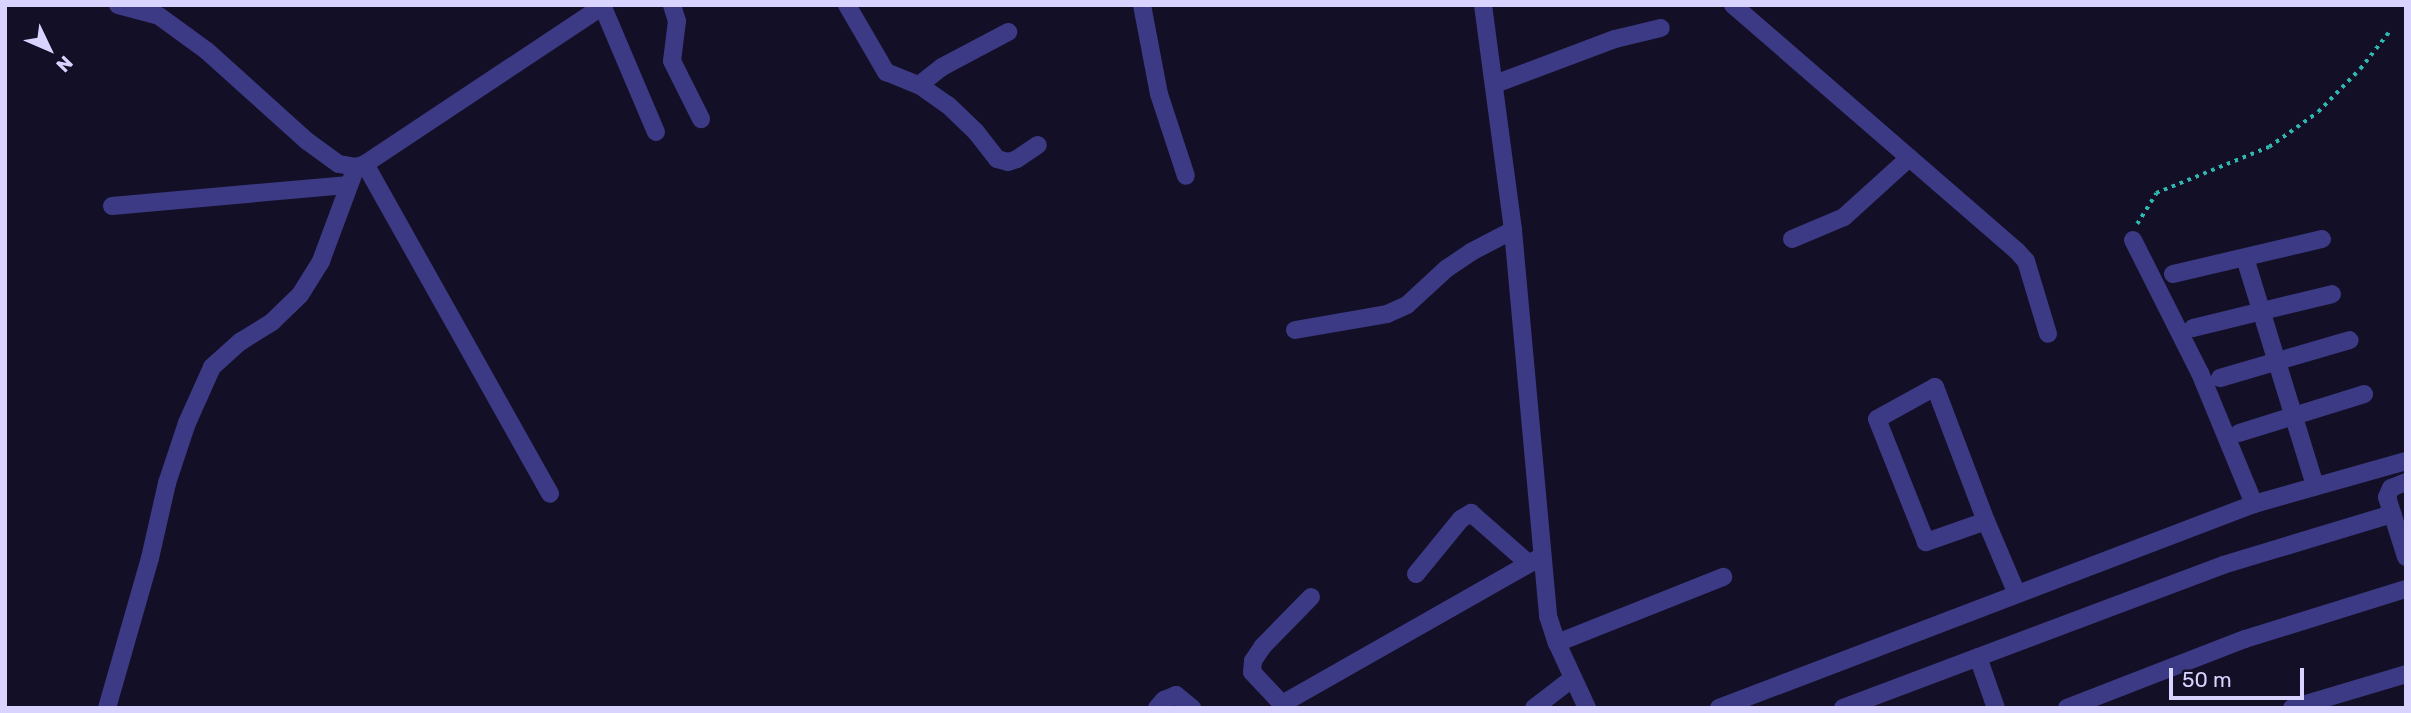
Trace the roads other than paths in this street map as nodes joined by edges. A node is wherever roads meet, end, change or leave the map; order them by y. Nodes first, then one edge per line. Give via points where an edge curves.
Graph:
1 (118, 5) edge
2 (603, 5) edge
3 (672, 5) edge
4 (847, 5) edge
5 (1142, 5) edge
6 (1483, 5) edge
7 (1733, 5) edge
8 (1661, 28) dead end
9 (1008, 32) dead end
10 (1495, 84) junction
11 (919, 85) junction
12 (701, 119) dead end
13 (656, 132) dead end
14 (1038, 145) dead end
15 (1909, 159) junction
16 (361, 165) junction
17 (1186, 176) dead end
18 (349, 186) junction
19 (113, 206) dead end
20 (1513, 230) junction
21 (2322, 239) dead end
22 (1792, 240) dead end
23 (2133, 240) road end
24 (2245, 258) junction
25 (2173, 274) dead end
26 (2332, 294) dead end
27 (2262, 313) junction
28 (2193, 328) dead end
29 (1295, 330) dead end
30 (2048, 334) dead end
31 (2350, 340) dead end
32 (2277, 361) junction
33 (2220, 378) dead end
34 (2364, 394) dead end
35 (2294, 417) junction
36 (2239, 433) dead end
37 (2406, 461) edge
38 (2406, 482) edge
39 (2315, 486) junction
40 (550, 494) dead end
41 (2254, 505) junction
42 (2392, 514) junction
43 (1986, 521) junction
44 (2406, 557) edge
45 (1534, 559) junction
46 (1416, 574) dead end
47 (1723, 577) dead end
48 (2406, 589) edge
49 (2017, 594) junction
50 (1311, 597) dead end
51 (1557, 642) junction
52 (1978, 657) junction
53 (2406, 674) edge
54 (1573, 678) junction
55 (1280, 706) edge
56 (107, 708) edge
57 (1157, 708) edge
58 (1192, 708) edge
59 (1534, 708) edge
60 (1587, 708) edge
61 (1719, 708) edge
62 (1843, 708) edge
63 (1996, 708) edge
64 (2067, 708) edge
65 (2292, 708) edge

1 - 16 street via 159,16 207,51 307,141 339,164
2 - 13 street
2 - 16 street
3 - 12 street via 677,21 672,61
4 - 11 street via 886,72
5 - 17 street via 1159,93
6 - 10 street
7 - 15 street
8 - 10 street via 1615,39
9 - 11 street via 942,67
10 - 20 street
11 - 14 street via 948,105 997,159 1017,159
15 - 22 street via 1844,217
15 - 30 street via 2026,261
16 - 18 street
16 - 40 street
18 - 19 street
18 - 56 street via 321,261 300,295 212,367 167,483
20 - 29 street via 1446,269 1407,305 1387,314
20 - 45 street
21 - 24 street
23 - 41 street via 2200,373
24 - 25 street
24 - 27 street
26 - 27 street
27 - 28 street
27 - 32 street
31 - 32 street
32 - 33 street
32 - 35 street
34 - 35 street
35 - 36 street
35 - 39 street
37 - 39 street
38 - 42 street via 2388,492
39 - 41 street
41 - 49 street
42 - 44 street
42 - 52 street via 2223,565
43 - 43 street via 1926,542 1877,419 1936,387
43 - 49 street
45 - 46 street via 1471,513
45 - 51 street
45 - 55 street
47 - 51 street
48 - 64 street via 2245,639
49 - 61 street
50 - 55 street via 1253,661 1252,672
51 - 54 street
52 - 62 street
52 - 63 street
53 - 65 street
54 - 59 street
54 - 60 street
57 - 58 street via 1176,695

